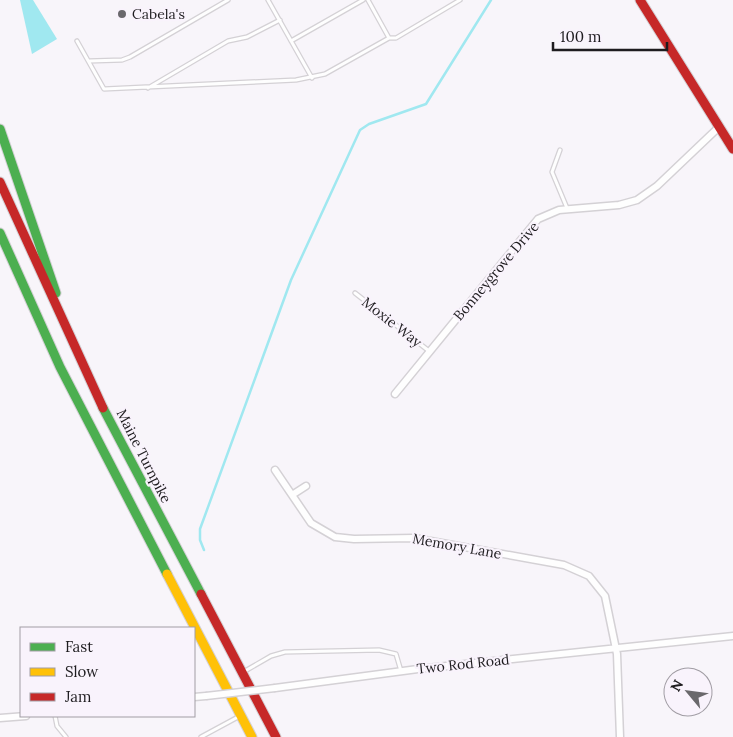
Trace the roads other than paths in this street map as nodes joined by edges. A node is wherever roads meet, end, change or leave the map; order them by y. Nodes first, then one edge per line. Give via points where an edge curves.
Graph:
1 (228, 0) edge
2 (268, 0) edge
3 (363, 0) edge
4 (368, 0) edge
5 (460, 0) edge
6 (640, 0) edge
7 (280, 20) junction
8 (389, 38) junction
9 (77, 41) dead end
10 (291, 41) junction
11 (89, 61) junction
12 (313, 78) junction
13 (148, 88) junction
14 (719, 127) junction
15 (0, 129) edge
16 (733, 149) edge
17 (560, 150) dead end
18 (0, 182) edge
19 (568, 209) junction
20 (0, 233) edge
21 (355, 293) dead end
22 (429, 351) junction
23 (76, 352) junction
24 (395, 394) dead end
25 (275, 470) dead end
26 (306, 486) dead end
27 (292, 496) junction
28 (195, 627) edge
29 (195, 628) edge
30 (733, 636) edge
31 (615, 648) junction
32 (402, 671) junction
33 (242, 673) junction
34 (195, 697) edge
35 (20, 716) edge
36 (241, 716) junction
37 (55, 717) edge
38 (0, 718) edge
39 (66, 737) edge
40 (201, 737) edge
41 (252, 737) edge
42 (276, 737) edge
43 (620, 737) edge

1 - 11 lane via 130,57
2 - 7 lane
3 - 10 lane
4 - 8 lane
5 - 8 lane via 396,38
6 - 14 main road
7 - 10 lane
7 - 13 lane via 248,37 228,41
8 - 12 lane
9 - 11 lane
10 - 12 lane
11 - 13 lane via 104,90
12 - 13 lane
14 - 16 main road
14 - 19 street, Bonneygrove Drive via 657,186 636,200 619,205
15 - 23 main road
17 - 19 lane via 552,172
18 - 23 main road, Maine Turnpike
19 - 22 street, Bonneygrove Drive via 548,213 534,223
20 - 28 main road via 60,368
21 - 22 lane, Moxie Way
22 - 24 street, Bonneygrove Drive
23 - 33 main road, Maine Turnpike
25 - 27 street, Memory Lane
26 - 27 street
27 - 31 street, Memory Lane via 312,523 335,537 408,537 564,565 582,572 605,596
29 - 36 main road
30 - 31 street, Two Rod Road
31 - 32 street, Two Rod Road
31 - 43 street, Memory Lane
32 - 33 lane via 398,656 387,650 307,651 271,656
32 - 34 street, Two Rod Road, bridge
33 - 42 main road, Maine Turnpike
35 - 38 street
36 - 40 lane
36 - 41 main road
37 - 39 lane via 57,726

